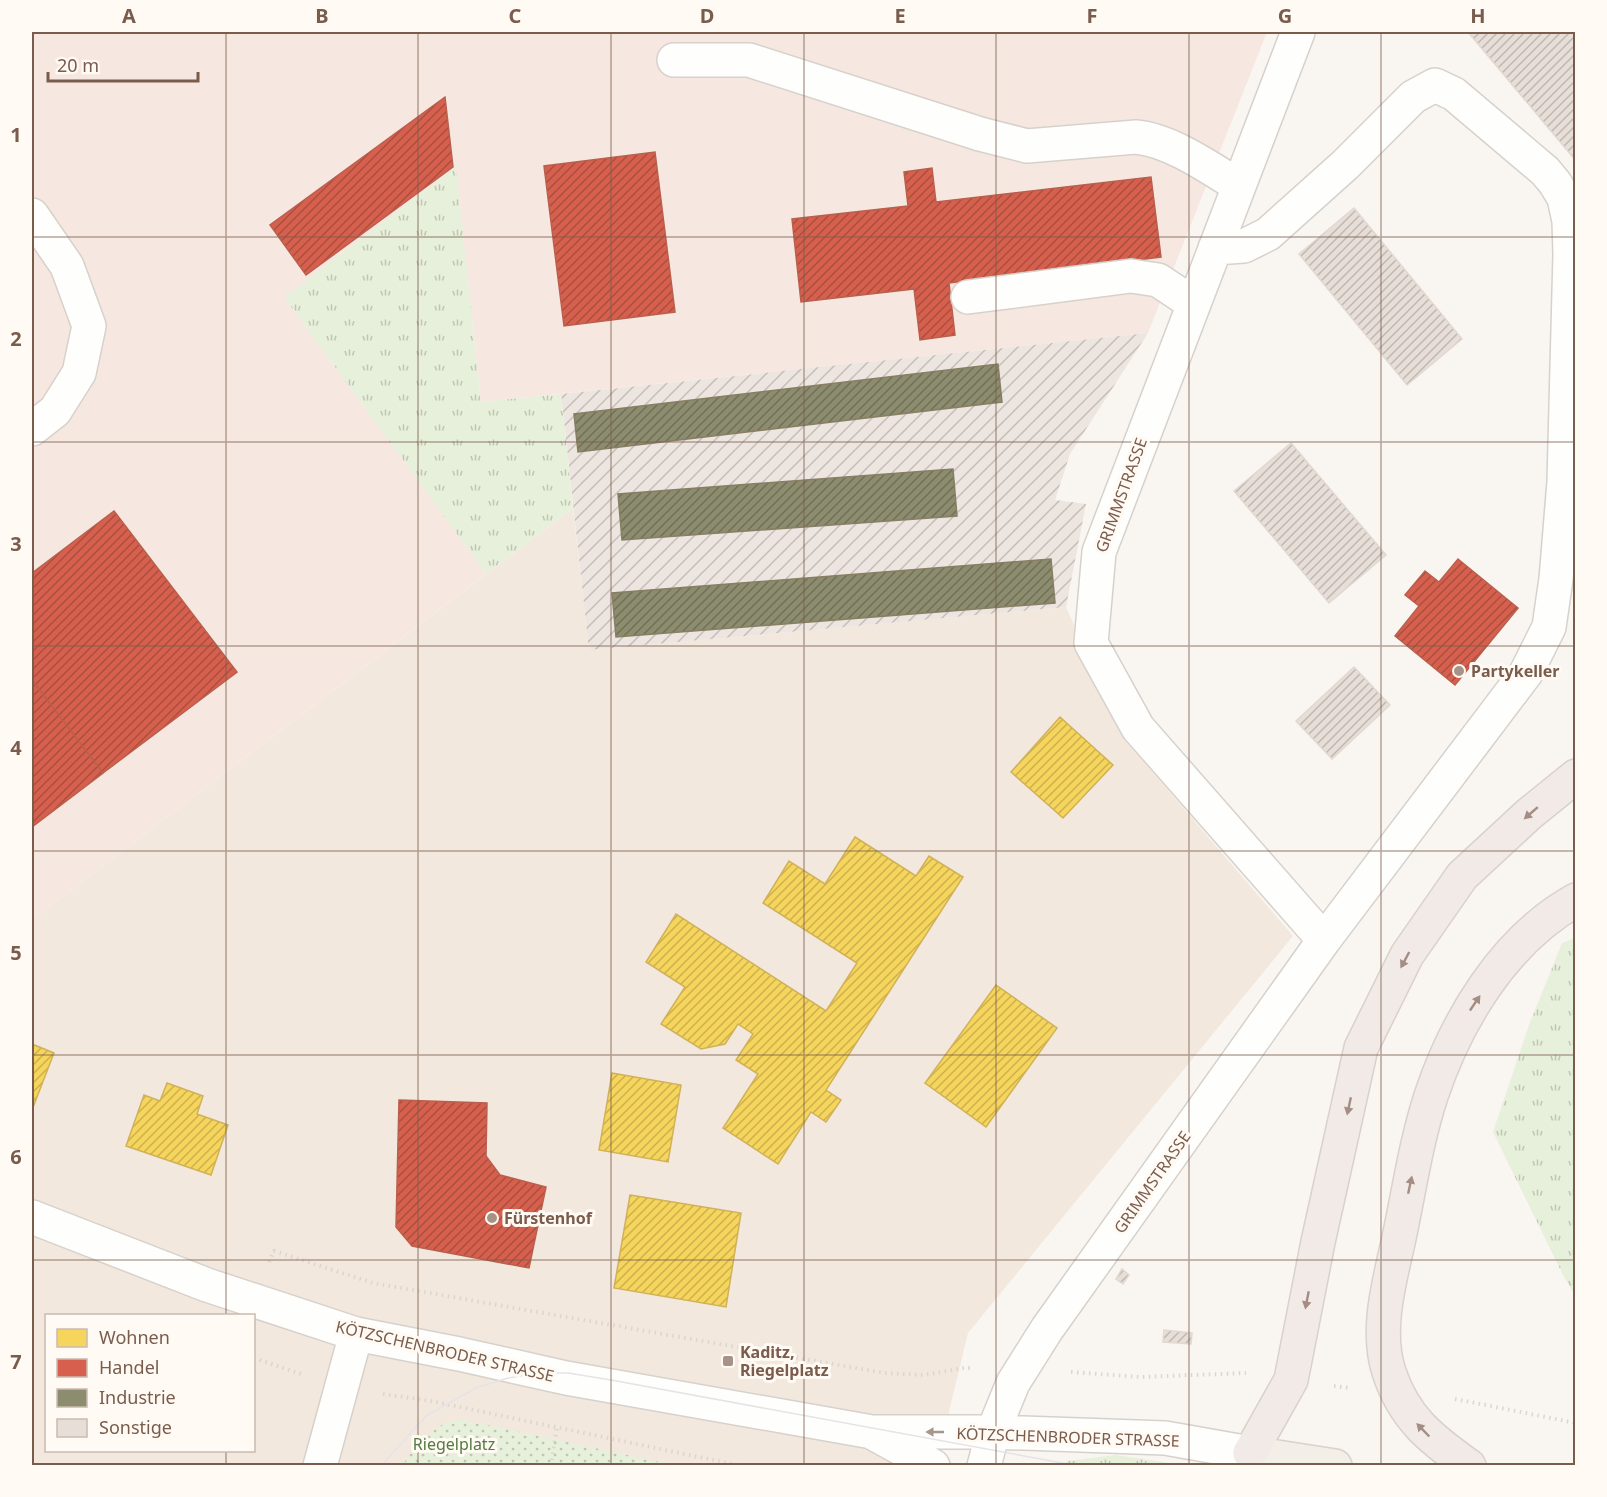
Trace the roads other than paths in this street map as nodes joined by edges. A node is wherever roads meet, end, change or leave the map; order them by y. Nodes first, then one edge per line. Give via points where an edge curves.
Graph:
1 (1298, 32) edge
2 (674, 60) dead end
3 (1239, 186) junction
4 (32, 215) edge
5 (1215, 248) junction
6 (968, 297) dead end
7 (1194, 304) junction
8 (32, 429) edge
9 (1575, 776) edge
10 (1575, 900) edge
11 (1324, 940) junction
12 (32, 1217) edge
13 (356, 1334) junction
14 (872, 1432) junction
15 (993, 1432) junction
16 (1250, 1453) junction
17 (320, 1466) edge
18 (933, 1466) edge
19 (984, 1466) edge
20 (1335, 1466) edge
21 (1470, 1466) edge

1 - 3 street, GRIMMSTRASSE
2 - 3 street via 749,60 1027,146 1147,138 1200,162
3 - 5 street, GRIMMSTRASSE
4 - 8 street via 67,266 89,326 79,373 55,411
5 - 7 street, GRIMMSTRASSE
5 - 11 street, GRIMMSTRASSE via 1244,246 1268,234 1345,165 1413,96 1435,85 1454,94 1545,171 1564,198 1569,221 1564,482 1549,627 1526,674
6 - 7 street via 1131,276 1158,280
7 - 11 street, GRIMMSTRASSE via 1099,552 1091,643 1138,728
9 -> 16 highway via 1462,876 1407,955 1361,1048 1291,1380
21 -> 10 highway via 1433,1440 1399,1395 1383,1350 1385,1312 1419,1143 1431,1096 1449,1052 1470,1010 1527,935
11 - 15 street, GRIMMSTRASSE via 1047,1329 1013,1383
12 - 13 street, KÖTZSCHENBRODER STRASSE via 207,1285
13 - 14 street, KÖTZSCHENBRODER STRASSE via 566,1378
13 - 17 street
15 -> 14 street, KÖTZSCHENBRODER STRASSE
14 - 18 street, KÖTZSCHENBRODER STRASSE
15 - 16 street, KÖTZSCHENBRODER STRASSE via 1165,1438
15 - 19 street, GRIMMSTRASSE
16 - 20 main road, KÖTZSCHENBRODER STRASSE

